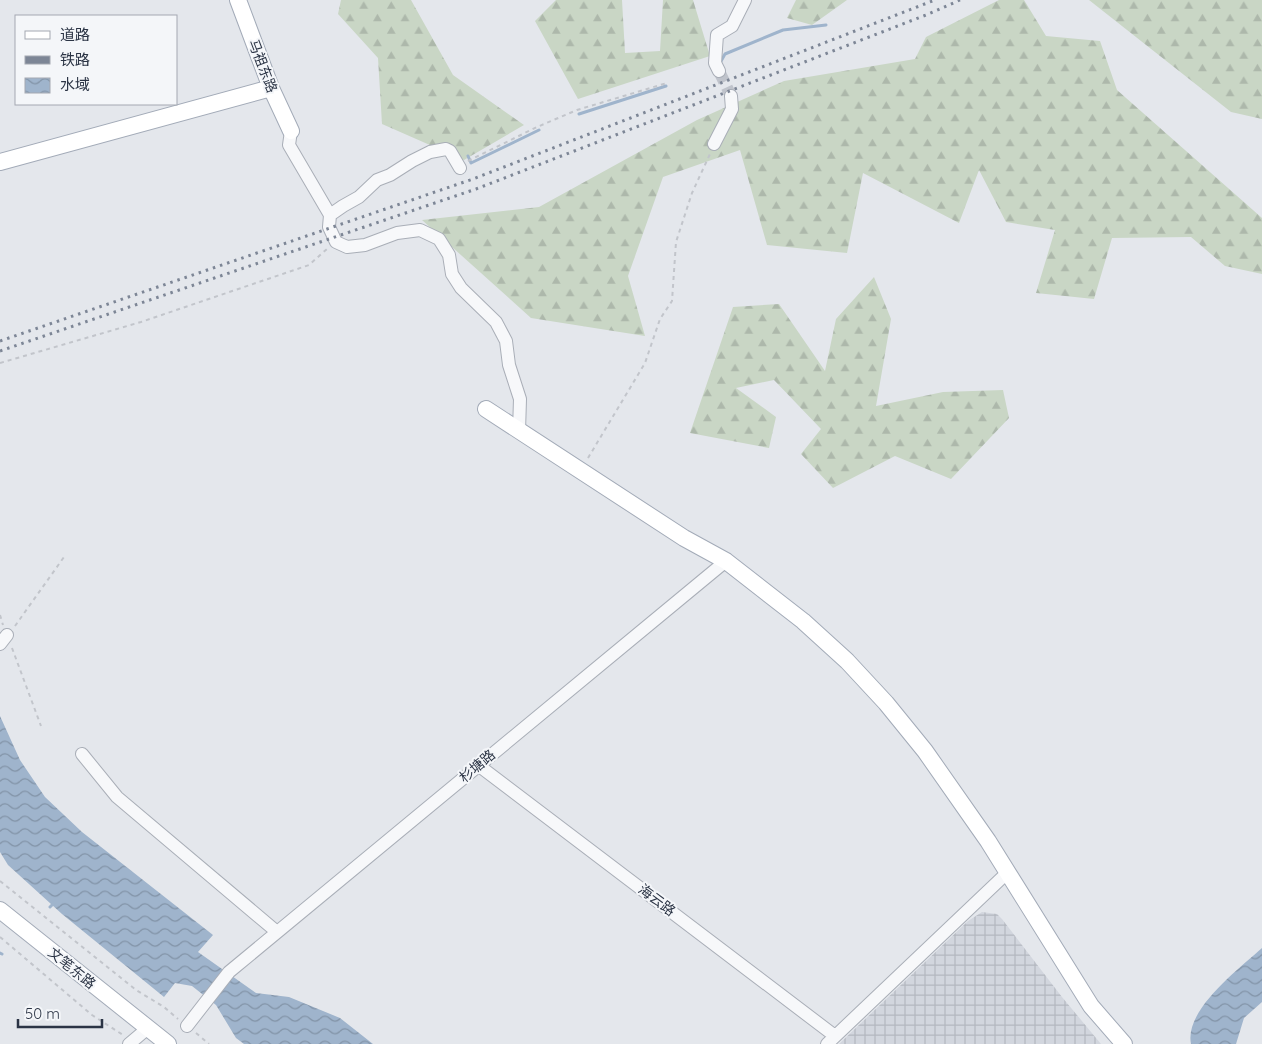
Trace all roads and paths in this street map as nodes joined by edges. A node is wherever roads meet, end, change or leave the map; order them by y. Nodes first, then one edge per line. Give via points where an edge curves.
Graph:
1 (238, 0) edge
2 (745, 0) edge
3 (719, 71) tunnel mouth
4 (667, 83) dead end
5 (271, 88) junction
6 (730, 96) tunnel mouth
7 (292, 131) joint
8 (714, 144) joint
9 (0, 162) edge
10 (463, 165) joint
11 (330, 216) junction
12 (336, 242) junction
13 (0, 363) edge
14 (486, 410) dead end
15 (519, 431) junction
16 (580, 471) junction
17 (64, 558) dead end
18 (726, 561) junction
19 (0, 615) edge
20 (4, 640) edge
21 (41, 726) dead end
22 (82, 754) dead end
23 (478, 765) junction
24 (1008, 872) junction
25 (0, 881) edge
26 (0, 910) edge
27 (277, 932) junction
28 (0, 937) edge
29 (187, 1026) junction
30 (148, 1028) junction
31 (831, 1040) edge
32 (130, 1043) edge
33 (168, 1044) edge
34 (210, 1044) edge
35 (1124, 1044) edge

1 - 5 main road, 马祖东路
2 - 3 street via 732,26 717,35 715,63
4 - 10 path via 577,110
5 - 7 main road, 马祖东路
5 - 9 main road
6 - 8 street via 732,109
7 - 11 street via 290,145
8 - 16 path via 692,193 676,242 672,301 660,318 645,364
10 - 11 street via 446,149 430,152 377,180 359,198
11 - 12 street
12 - 13 path via 309,265 141,322
12 - 15 street via 347,247 365,245 397,233 420,230 439,239 449,255 452,274 461,288 496,322 506,341 509,365 520,399
14 - 15 main road
15 - 16 main road
16 - 18 main road
17 - 20 path
18 - 23 street, 杉塘路
18 - 24 main road via 803,621 886,703 931,759
19 - 20 path
20 - 21 path
22 - 27 street via 117,797
23 - 27 street, 杉塘路
23 - 31 street, 海云路
24 - 31 street
24 - 35 main road via 1092,1006
25 - 29 path via 136,990
26 - 30 main road, 文笔东路
27 - 29 street, 杉塘路 via 229,972
28 - 32 path
29 - 34 path
30 - 32 street
30 - 33 main road, 文笔东路

